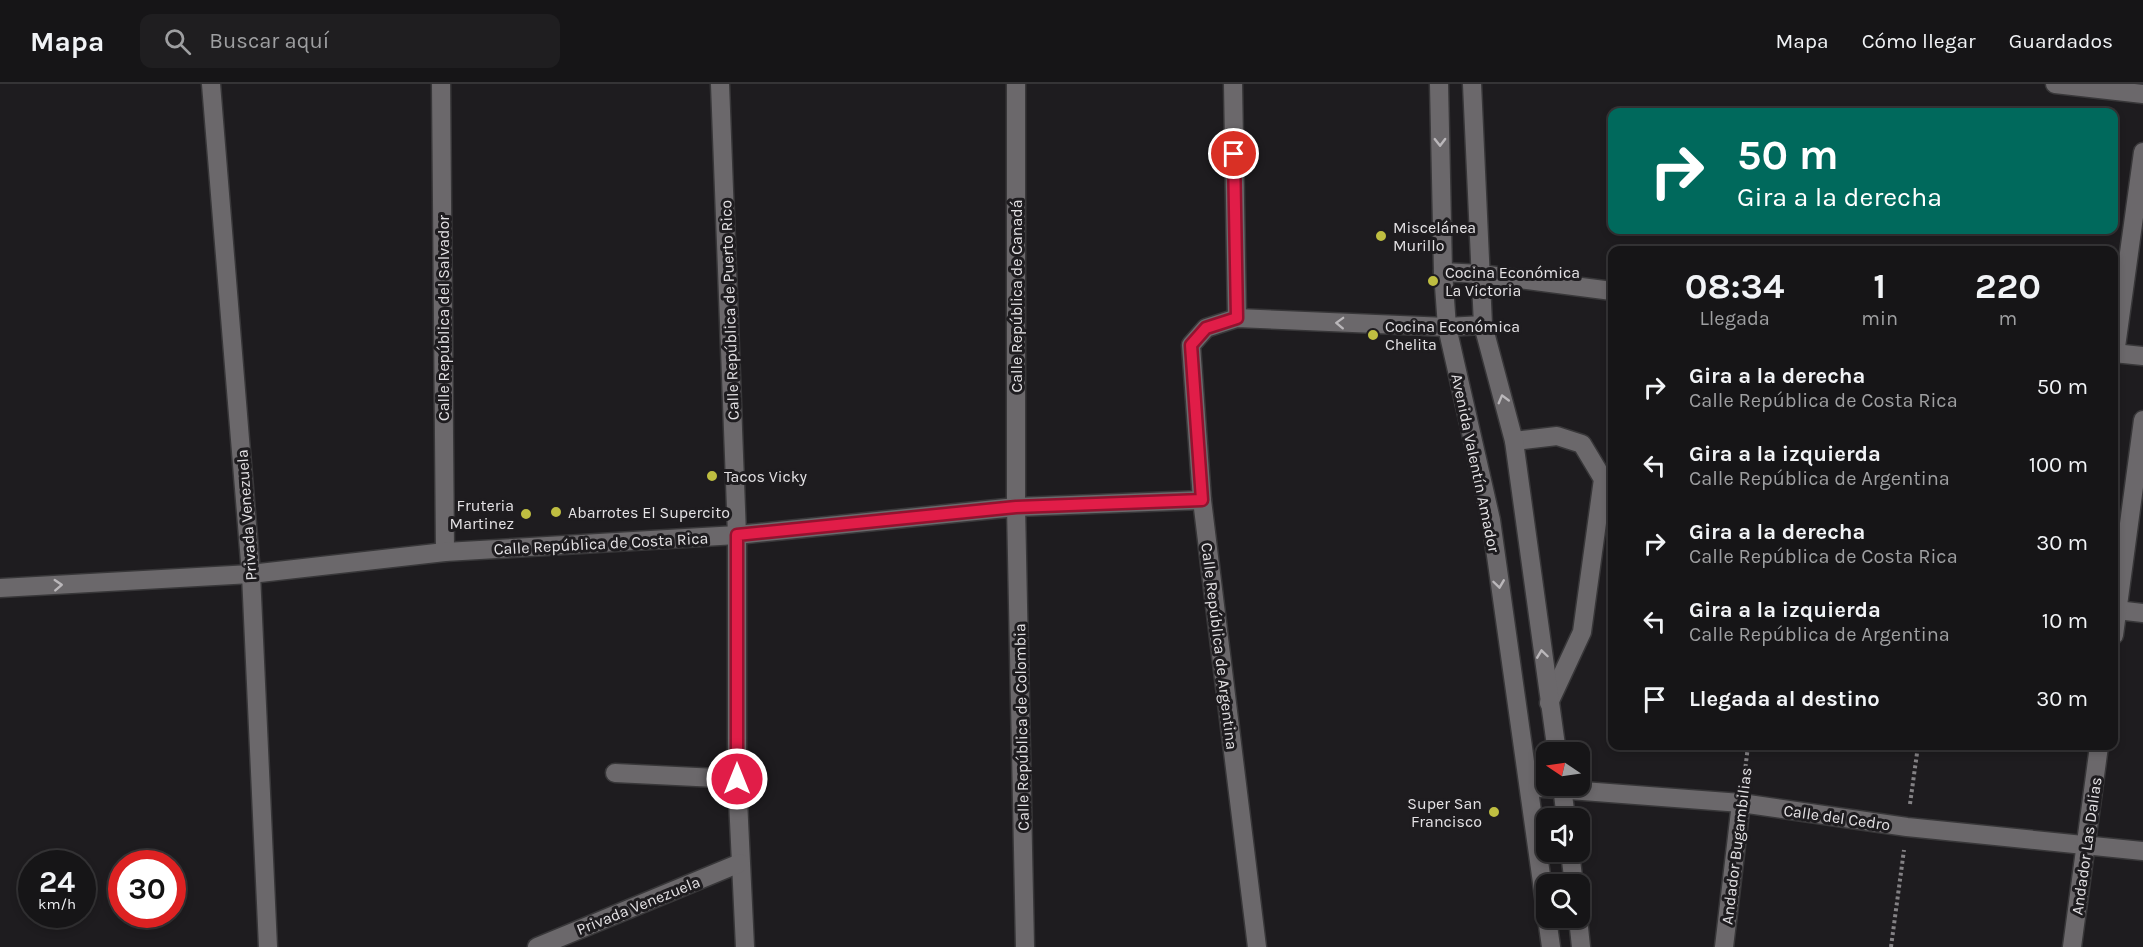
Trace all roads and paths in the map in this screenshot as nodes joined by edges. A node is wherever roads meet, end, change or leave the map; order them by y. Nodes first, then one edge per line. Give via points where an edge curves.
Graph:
1 (211, 84) edge
2 (441, 84) edge
3 (720, 84) edge
4 (1016, 84) edge
5 (1233, 84) edge
6 (1439, 84) edge
7 (1472, 84) edge
8 (2055, 84) edge
9 (2143, 94) edge
10 (2143, 152) edge
11 (1443, 272) junction
12 (1480, 274) junction
13 (1608, 290) edge
14 (1237, 318) junction
15 (1483, 325) junction
16 (2118, 325) edge
17 (1447, 327) junction
18 (2118, 353) edge
19 (2143, 356) edge
20 (2143, 420) edge
21 (1514, 441) junction
22 (1202, 500) junction
23 (1016, 507) junction
24 (737, 535) junction
25 (445, 552) junction
26 (251, 574) junction
27 (0, 588) edge
28 (2118, 603) edge
29 (2118, 610) edge
30 (2143, 613) edge
31 (1549, 703) junction
32 (1555, 742) edge
33 (1748, 750) edge
34 (1917, 750) edge
35 (2098, 750) edge
36 (615, 773) dead end
37 (737, 779) junction
38 (1530, 787) junction
39 (1536, 787) edge
40 (1590, 790) edge
41 (1742, 803) junction
42 (1907, 827) junction
43 (2086, 845) junction
44 (2143, 851) edge
45 (740, 863) junction
46 (1541, 874) edge
47 (1549, 928) edge
48 (1579, 928) edge
49 (268, 947) edge
50 (537, 947) edge
51 (745, 947) edge
52 (1025, 947) edge
53 (1257, 947) edge
54 (1551, 947) edge
55 (1581, 947) edge
56 (1724, 947) edge
57 (1891, 947) edge
58 (2072, 947) edge

1 - 26 street, Privada Venezuela
2 - 25 street, Calle República del Salvador
3 - 24 street, Calle República de Puerto Rico
4 - 23 street, Calle República de Canadá
5 - 14 street
6 -> 11 street, Avenida Valentín Amador
7 - 12 street, Avenida Valentín Amador
8 - 9 street
10 - 16 street
11 - 12 street
11 - 17 street, Avenida Valentín Amador
12 - 13 street
12 - 15 street, Avenida Valentín Amador
17 -> 14 street
14 - 22 street, Calle República de Argentina via 1206,328 1191,345
15 - 17 street
21 -> 15 street, Avenida Valentín Amador
17 -> 38 street, Avenida Valentín Amador via 1491,520
18 - 19 street
20 - 28 street
31 -> 21 street, Avenida Valentín Amador
21 - 31 street via 1557,436 1582,444 1603,479 1582,632
22 - 23 street, Calle República de Costa Rica
22 - 53 street, Calle República de Argentina
23 - 24 street, Calle República de Costa Rica
23 - 52 street, Calle República de Colombia
24 - 25 street, Calle República de Costa Rica
24 - 37 street, Calle República de Puerto Rico
25 - 26 street, Calle República de Costa Rica
27 -> 26 street, Calle República de Costa Rica
26 - 49 street, Privada Venezuela
29 - 30 street
31 - 32 street, Avenida Valentín Amador
33 - 41 path, Andador Bugambilias
34 - 42 path
35 - 43 street, Andador Las Dalias
36 - 37 street
37 - 45 street, Calle República de Puerto Rico
38 - 39 street, Calle del Cedro
38 - 46 street, Avenida Valentín Amador
40 - 41 street, Calle del Cedro
41 - 42 street, Calle del Cedro
41 - 56 street, Andador Bugambilias
42 - 43 street, Calle del Cedro
42 - 57 path
43 - 44 street, Calle del Cedro
43 - 58 street, Andador Las Dalias
45 - 50 street, Privada Venezuela
45 - 51 street, Calle República de Puerto Rico
47 - 54 street
48 - 55 street

